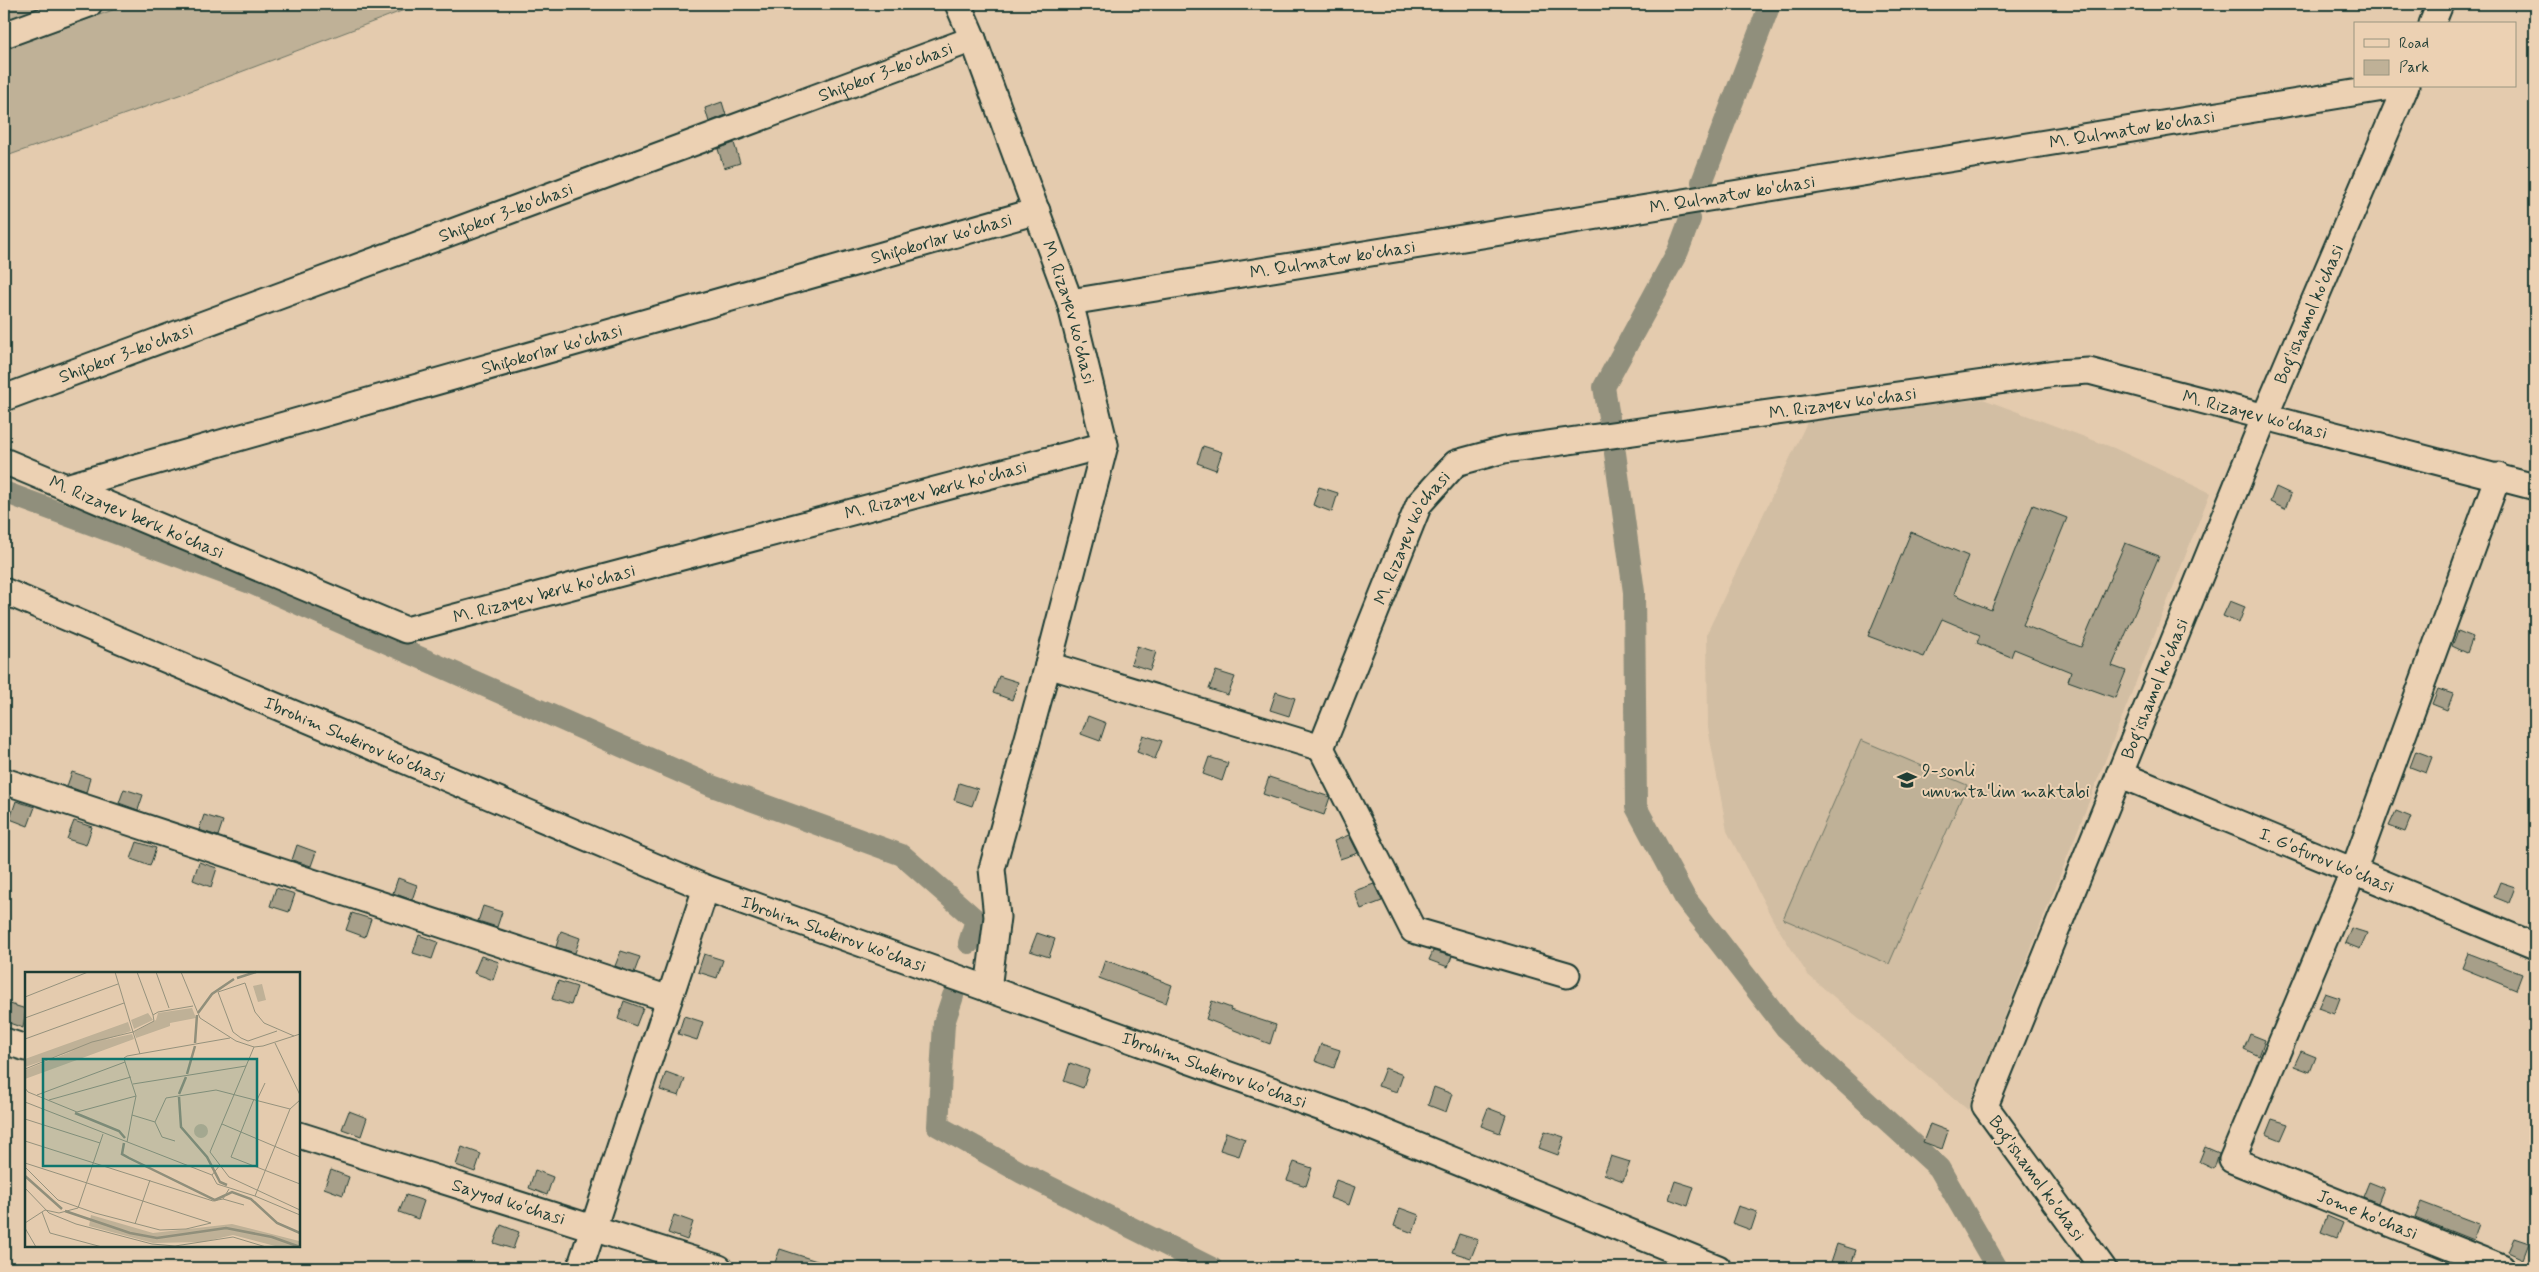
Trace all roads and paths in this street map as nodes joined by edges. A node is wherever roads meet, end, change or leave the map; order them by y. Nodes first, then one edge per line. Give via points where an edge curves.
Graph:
1 (89, 4) edge
2 (958, 4) edge
3 (2440, 4) edge
4 (2433, 22) edge
5 (4, 35) edge
6 (973, 39) junction
7 (2384, 88) edge
8 (2405, 88) edge
9 (1037, 211) junction
10 (1070, 302) junction
11 (4, 398) edge
12 (2265, 416) junction
13 (1104, 444) junction
14 (4, 461) edge
15 (2498, 476) junction
16 (66, 487) junction
17 (2535, 487) edge
18 (4, 591) edge
19 (1048, 665) junction
20 (1321, 748) junction
21 (2119, 774) junction
22 (4, 781) edge
23 (2354, 872) junction
24 (706, 888) junction
25 (2535, 946) edge
26 (1567, 975) dead end
27 (988, 989) junction
28 (669, 999) junction
29 (4, 1041) edge
30 (25, 1048) edge
31 (300, 1135) edge
32 (593, 1229) junction
33 (2097, 1265) edge
34 (580, 1268) edge
35 (719, 1268) edge
36 (1718, 1268) edge
37 (2502, 1268) edge

1 - 5 street
2 - 6 street, Shifokor 3-ko'chasi
3 - 4 street
6 - 9 street, M. Rizayev ko'chasi
6 - 11 street, Shifokor 3-ko'chasi
7 - 10 street, M. Qulmatov ko'chasi
8 - 12 street, Bog'ishamol ko'chasi
9 - 10 street, M. Rizayev ko'chasi
9 - 16 street, Shifokorlar ko'chasi
10 - 13 street, M. Rizayev ko'chasi
12 - 15 street, M. Rizayev ko'chasi
12 - 20 street, M. Rizayev ko'chasi via 2089,371 1504,450 1456,463 1418,504
12 - 21 street, Bog'ishamol ko'chasi
13 - 16 street, M. Rizayev berk ko'chasi via 406,630
13 - 19 street, M. Rizayev ko'chasi
14 - 16 street, M. Rizayev berk ko'chasi
15 - 17 street, M. Rizayev ko'chasi
15 - 23 street
18 - 24 street, Ibrohim Shokirov ko'chasi
19 - 20 street
19 - 27 street, M. Rizayev ko'chasi via 992,869 997,917
20 - 26 street via 1413,930
21 - 23 street, I. G'ofurov ko'chasi
21 - 33 street, Bog'ishamol ko'chasi via 1985,1106
22 - 28 street
23 - 25 street, I. G'ofurov ko'chasi
23 - 37 street, Jome ko'chasi via 2232,1160
24 - 27 street, Ibrohim Shokirov ko'chasi
24 - 28 street
27 - 36 street, Ibrohim Shokirov ko'chasi via 1347,1117
28 - 32 street
29 - 30 street
31 - 32 street, Sayyod ko'chasi
32 - 34 street
32 - 35 street, Sayyod ko'chasi

